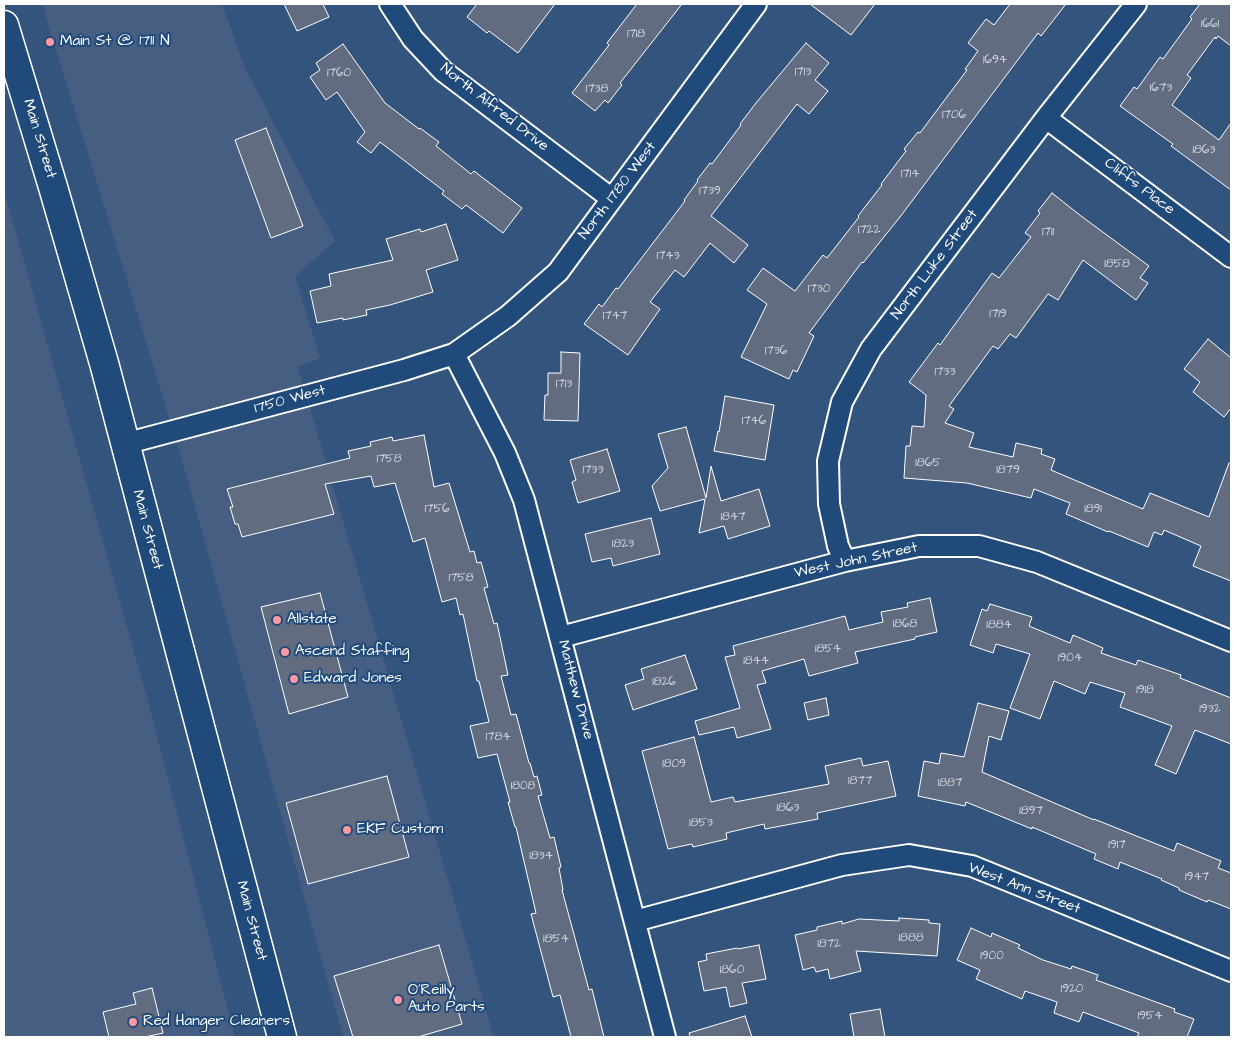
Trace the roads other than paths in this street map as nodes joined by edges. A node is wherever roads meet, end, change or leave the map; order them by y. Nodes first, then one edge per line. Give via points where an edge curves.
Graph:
1 (390, 4) edge
2 (756, 4) edge
3 (1136, 4) edge
4 (4, 24) edge
5 (1046, 118) junction
6 (612, 199) junction
7 (1231, 257) edge
8 (454, 354) junction
9 (124, 444) junction
10 (844, 561) junction
11 (561, 637) junction
12 (1231, 641) edge
13 (635, 921) junction
14 (1231, 971) edge
15 (282, 1037) edge
16 (666, 1037) edge

1 - 6 street, North Alfred Drive via 413,39 444,72
2 - 6 street, North 1780 West
3 - 5 street, North Luke Street
4 - 9 main road, Main Street via 80,276
5 - 7 street, Cliffs Place
5 - 10 street, North Luke Street via 872,349 842,402 828,460 829,504
6 - 8 street, North 1780 West via 558,272 508,316
8 - 9 street, 1750 West
8 - 11 street, Matthew Drive via 505,453 524,500
9 - 15 main road, Main Street
10 - 11 street, West John Street
10 - 12 street, West John Street via 919,546 979,546 1036,562
11 - 13 street, Matthew Drive
13 - 14 street, West Ann Street via 842,865 909,855 972,866
13 - 16 street, Matthew Drive

